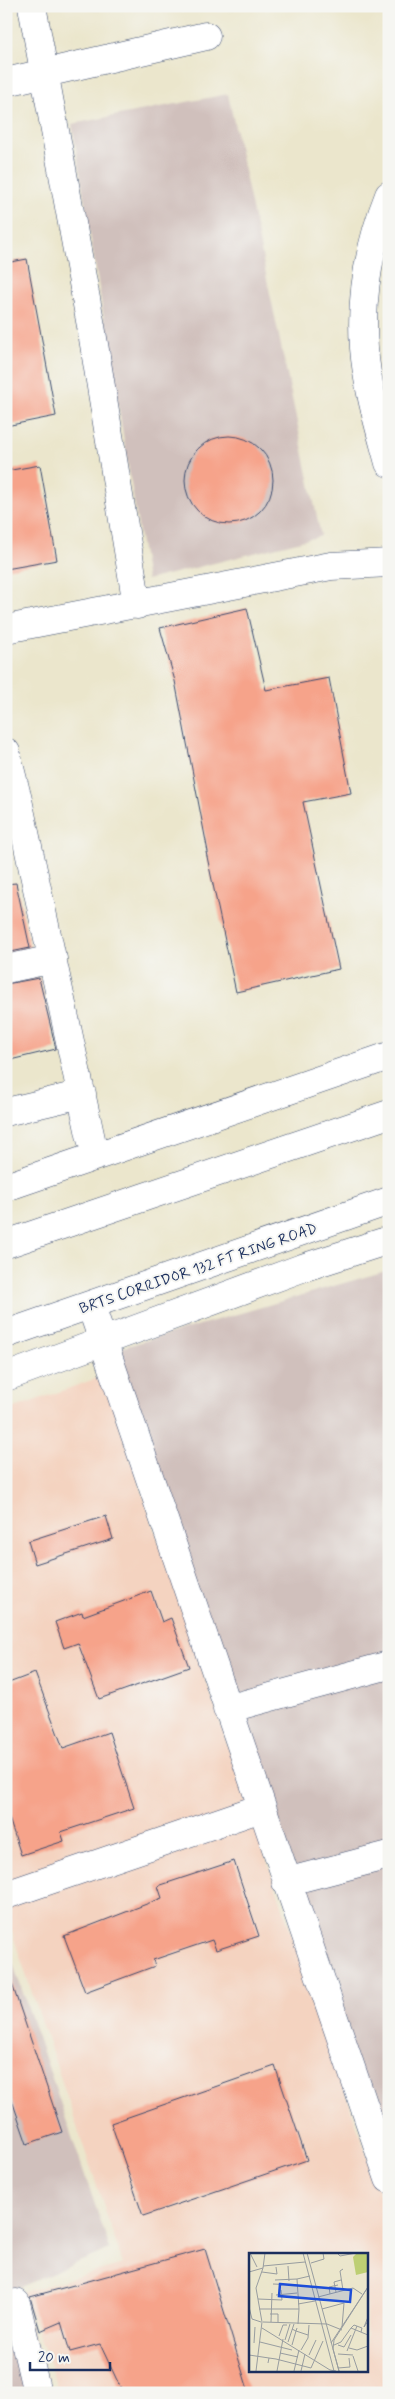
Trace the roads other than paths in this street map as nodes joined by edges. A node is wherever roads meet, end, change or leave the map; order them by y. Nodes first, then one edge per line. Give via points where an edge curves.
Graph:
1 (32, 6) edge
2 (206, 36) dead end
3 (43, 75) junction
4 (6, 82) edge
5 (389, 195) edge
6 (389, 463) edge
7 (389, 563) edge
8 (137, 605) junction
9 (6, 629) edge
10 (6, 752) edge
11 (12, 801) edge
12 (53, 959) junction
13 (6, 969) edge
14 (389, 1056) edge
15 (82, 1094) junction
16 (6, 1112) edge
17 (389, 1114) edge
18 (91, 1139) dead end
19 (6, 1187) edge
20 (389, 1201) edge
21 (389, 1240) edge
22 (6, 1244) edge
23 (91, 1306) junction
24 (6, 1334) edge
25 (102, 1343) junction
26 (6, 1377) edge
27 (389, 1665) edge
28 (227, 1710) junction
29 (261, 1808) junction
30 (389, 1855) edge
31 (286, 1882) junction
32 (6, 1895) edge
33 (378, 2113) edge
34 (389, 2179) edge
35 (16, 2303) dead end
36 (37, 2393) edge

1 - 3 street
2 - 3 street
3 - 4 street
3 - 8 street via 91,326
5 - 6 street via 370,256 365,293 364,348
7 - 8 street via 331,566
8 - 9 street
10 - 11 street
11 - 12 street
12 - 13 street
12 - 15 street
14 - 19 street
15 - 16 street
15 - 18 street
17 - 22 street
20 - 23 street, BRTS CORRIDOR 132 FT RING ROAD
21 - 25 street via 302,1268
23 - 24 street, BRTS CORRIDOR 132 FT RING ROAD
23 - 25 street
25 - 26 street
25 - 28 street
27 - 28 street
28 - 29 street
29 - 31 street
29 - 32 street
30 - 31 street
31 - 33 street via 345,2055
33 - 34 street
35 - 36 street

